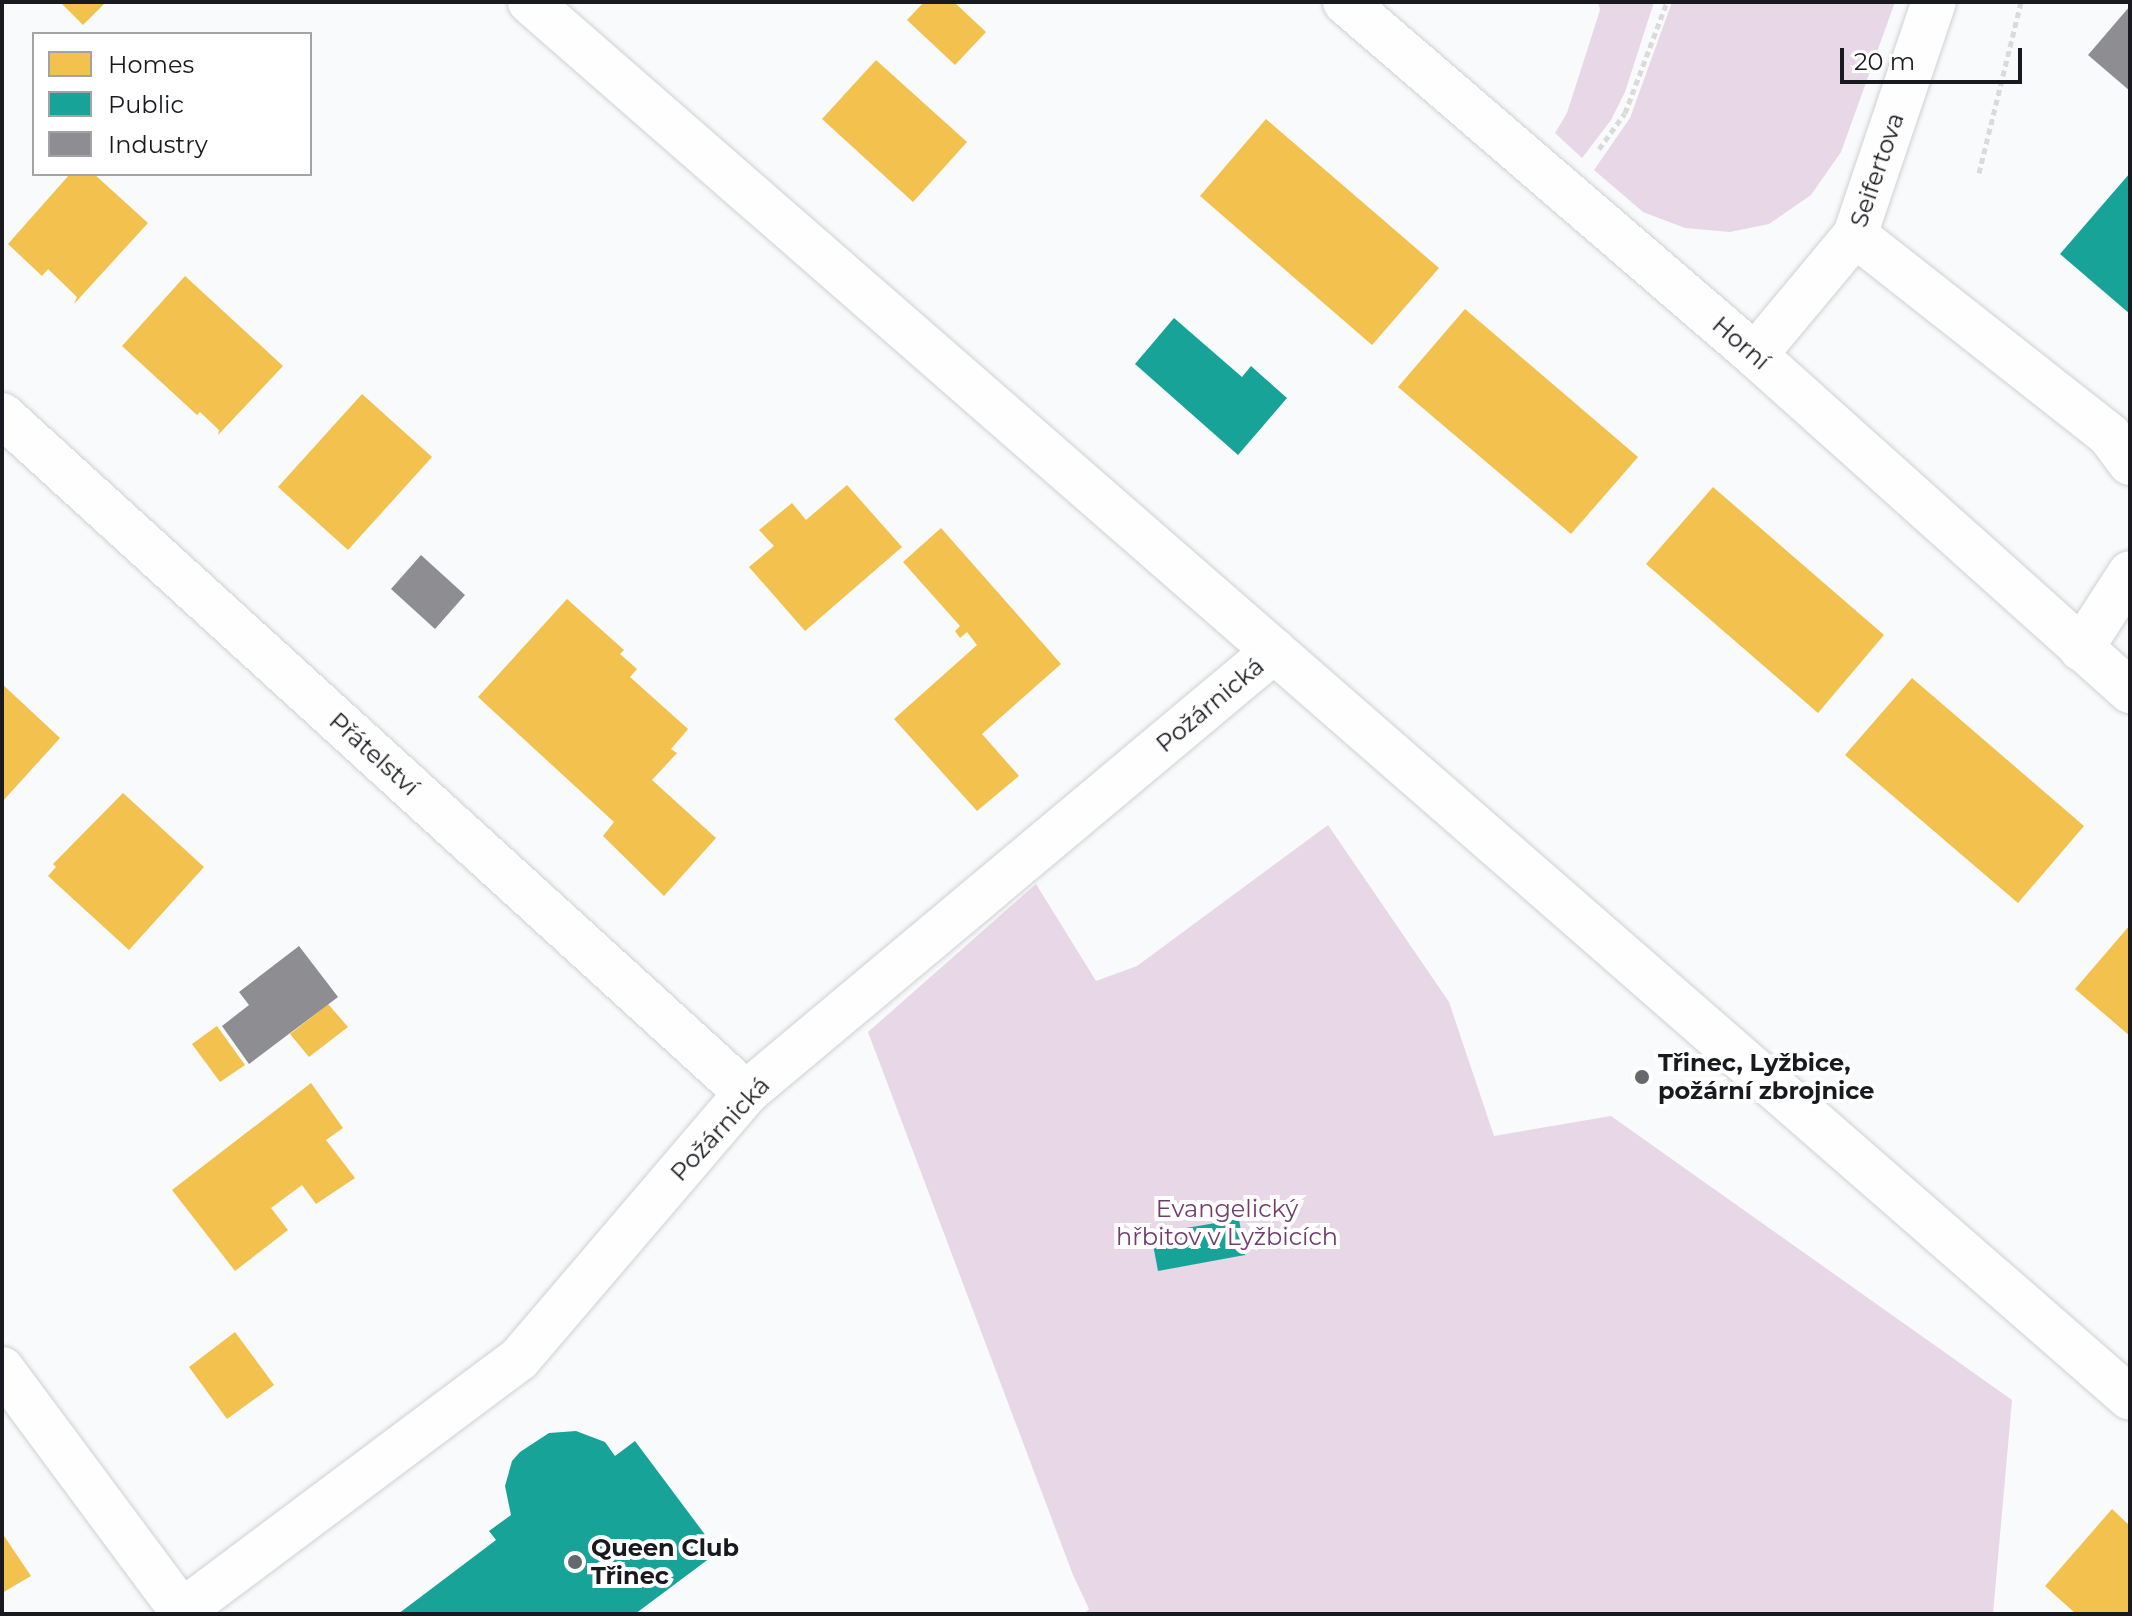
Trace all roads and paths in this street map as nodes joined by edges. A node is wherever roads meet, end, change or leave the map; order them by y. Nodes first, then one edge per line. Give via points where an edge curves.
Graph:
1 (530, 2) edge
2 (1345, 2) edge
3 (1667, 2) edge
4 (1934, 2) edge
5 (2021, 2) edge
6 (1979, 173) dead end
7 (1567, 193) junction
8 (1855, 235) junction
9 (1755, 355) junction
10 (2, 415) edge
11 (2130, 463) edge
12 (2130, 573) edge
13 (2081, 649) junction
14 (1274, 651) junction
15 (2130, 691) edge
16 (746, 1093) junction
17 (2, 1369) edge
18 (2130, 1398) edge
19 (180, 1612) edge

1 - 14 street
2 - 7 street, Horní
3 - 7 path via 1625,113
4 - 8 street, Seifertova
5 - 6 path
7 - 9 street, Horní
8 - 9 street, Seifertova
8 - 11 street via 2109,435
9 - 13 street, Horní
10 - 16 street, Přátelství
12 - 13 street
13 - 15 street, Horní
14 - 16 street, Požárnická
14 - 18 street
16 - 19 street, Požárnická via 519,1359
17 - 19 street

